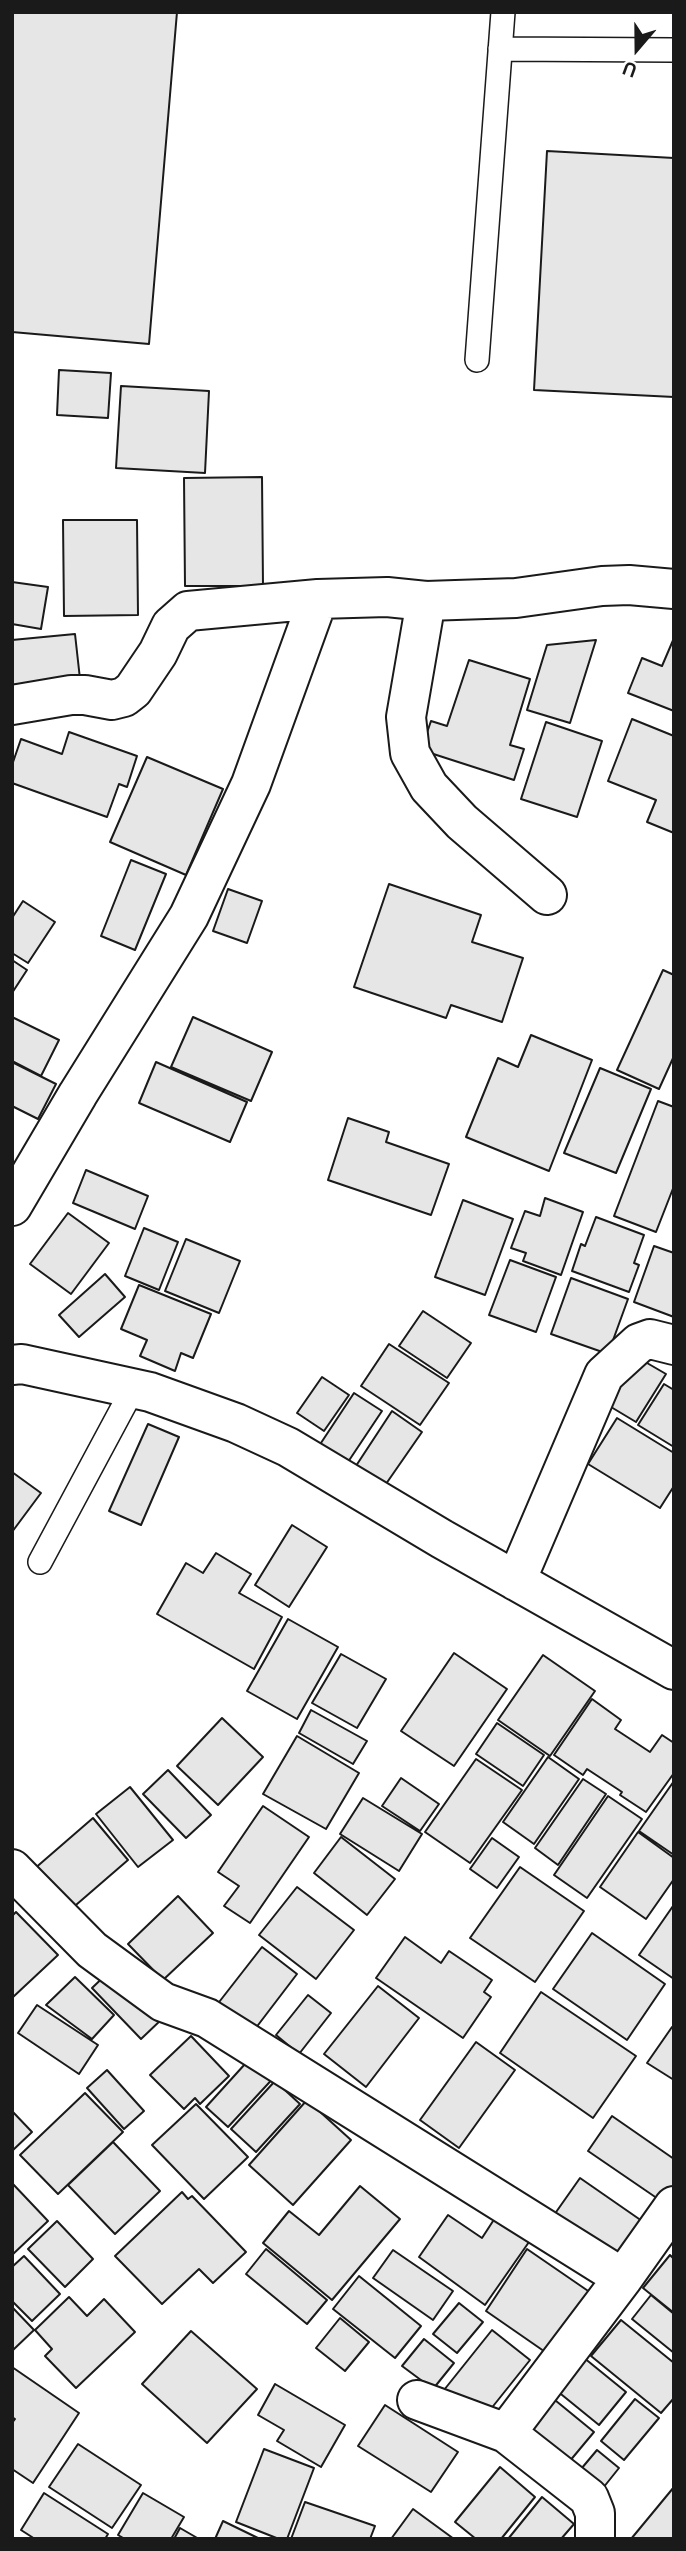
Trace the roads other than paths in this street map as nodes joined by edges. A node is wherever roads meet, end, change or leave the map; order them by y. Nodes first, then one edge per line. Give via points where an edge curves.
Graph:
1 (503, 12) edge
2 (500, 48) junction
3 (674, 50) edge
4 (477, 360) dead end
5 (674, 589) edge
6 (318, 599) junction
7 (426, 601) junction
8 (12, 705) edge
9 (547, 895) dead end
10 (12, 1206) edge
11 (674, 1345) edge
12 (12, 1365) edge
13 (138, 1390) junction
14 (40, 1562) dead end
15 (516, 1581) junction
16 (674, 1670) edge
17 (12, 1869) edge
18 (674, 2206) edge
19 (623, 2278) junction
20 (417, 2400) dead end
21 (506, 2433) junction
22 (595, 2539) edge

1 - 2 lane
2 - 3 lane
2 - 4 lane
5 - 7 street via 602,586 516,598
6 - 7 street
6 - 8 street via 188,611 171,626 158,653 124,697 71,695
6 - 10 street via 251,784 189,916
7 - 9 street via 406,717 410,753 429,787 461,822
11 - 15 street via 650,1339 639,1343 604,1375
12 - 13 street
13 - 14 lane via 128,1398
13 - 15 street via 236,1423 288,1447
15 - 16 street
17 - 19 street via 92,1950 163,2001 207,2018
18 - 19 street
19 - 21 street
20 - 21 street
21 - 22 street via 589,2498 595,2513

